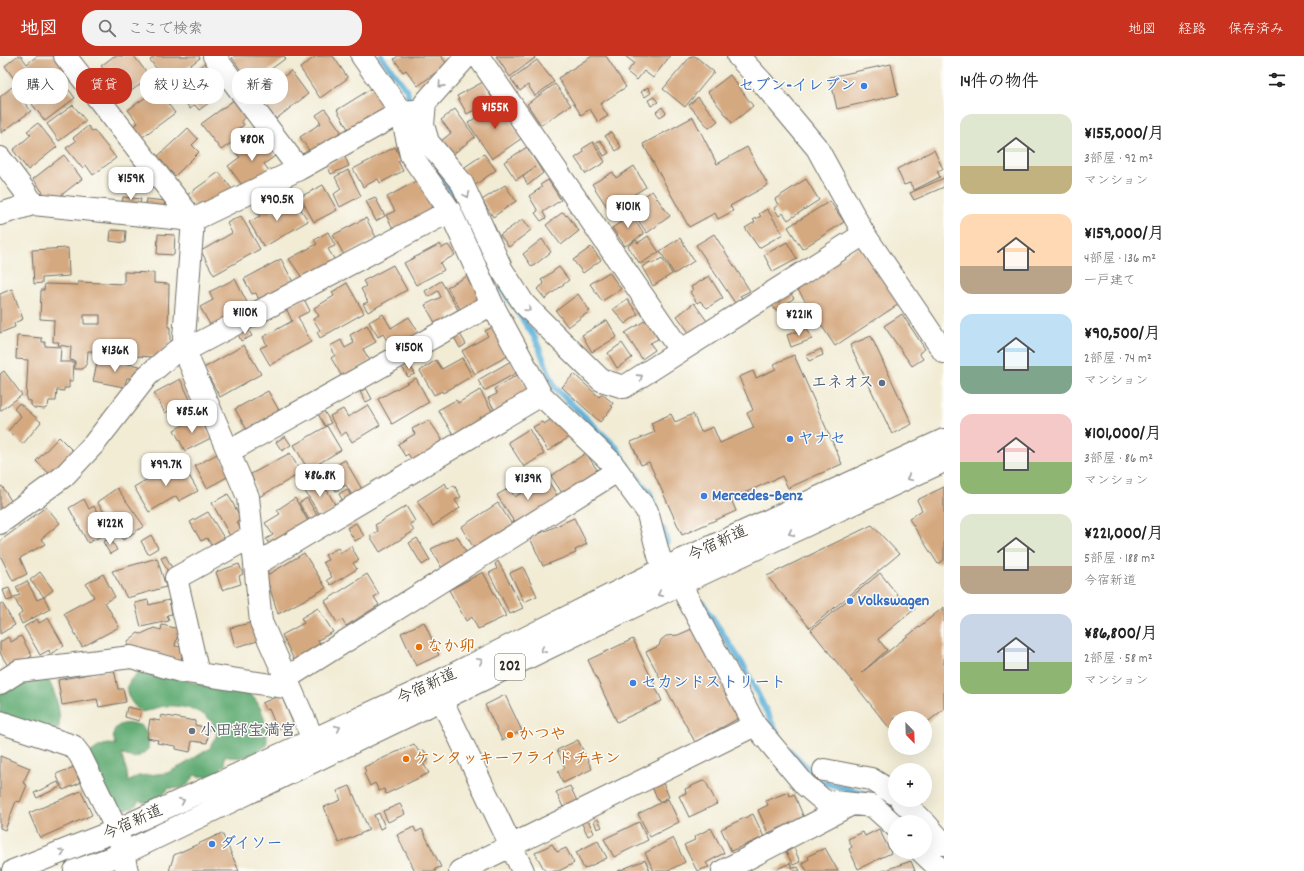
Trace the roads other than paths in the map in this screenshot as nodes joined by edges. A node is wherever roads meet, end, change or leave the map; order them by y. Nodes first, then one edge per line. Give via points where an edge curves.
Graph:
1 (65, 56) edge
2 (214, 56) edge
3 (362, 56) edge
4 (467, 56) edge
5 (478, 56) edge
6 (738, 56) edge
7 (424, 110) junction
8 (401, 112) junction
9 (420, 149) junction
10 (0, 158) edge
11 (299, 169) junction
12 (32, 204) junction
13 (450, 211) junction
14 (0, 214) edge
15 (193, 220) junction
16 (864, 234) junction
17 (492, 304) junction
18 (186, 350) junction
19 (680, 350) junction
20 (944, 352) edge
21 (541, 395) junction
22 (944, 440) edge
23 (230, 451) junction
24 (944, 461) edge
25 (617, 471) junction
26 (0, 523) edge
27 (252, 536) junction
28 (255, 565) junction
29 (665, 568) junction
30 (680, 584) junction
31 (198, 674) junction
32 (0, 683) edge
33 (288, 683) junction
34 (438, 692) junction
35 (0, 722) edge
36 (755, 725) junction
37 (314, 739) junction
38 (824, 770) dead end
39 (888, 790) edge
40 (852, 804) junction
41 (908, 807) edge
42 (916, 815) edge
43 (888, 819) edge
44 (118, 830) junction
45 (932, 831) edge
46 (944, 844) edge
47 (510, 846) junction
48 (929, 859) edge
49 (125, 862) edge
50 (13, 871) edge
51 (75, 871) edge
52 (460, 871) edge
53 (523, 871) edge
54 (723, 871) edge
55 (942, 871) edge

1 - 15 main road
2 - 11 main road
3 - 8 main road
4 -> 7 main road via 425,103
5 - 19 main road
6 - 16 main road via 817,148
7 - 8 main road
7 - 9 main road
8 - 9 main road
8 - 11 main road
9 - 13 main road
9 -> 19 main road via 462,183 502,270 524,304 601,380 624,387
10 - 12 main road
11 - 15 main road
12 - 14 main road
12 - 15 main road
13 - 17 main road
13 - 18 main road
15 - 18 main road via 184,338
16 - 19 main road
16 - 20 main road
17 - 21 main road
17 - 23 main road
18 - 23 main road
18 - 26 main road via 176,351 147,376 94,444 64,476
21 - 25 main road via 612,462
21 - 28 main road
22 - 29 main road, 今宿新道 / 202
23 - 27 main road via 248,497
24 -> 30 main road, 今宿新道 / 202
25 - 29 main road via 647,511 659,556
25 - 33 main road
27 - 28 main road
27 - 31 main road via 176,578
28 - 33 main road via 261,622
34 -> 29 main road, 今宿新道 / 202
30 -> 34 main road, 今宿新道 / 202
30 - 36 main road
31 - 32 main road via 180,672 131,657 18,671
31 - 33 main road
33 - 37 main road
37 -> 34 main road, 今宿新道 / 202
34 - 47 main road
34 - 49 main road, 今宿新道 / 202
35 - 44 main road via 73,746
36 - 40 main road via 805,785 824,801
36 - 47 main road
44 -> 37 main road, 今宿新道 / 202
38 - 39 main road via 871,780
40 - 43 main road via 874,806
40 - 54 main road
41 - 42 main road
44 - 49 main road
50 -> 44 main road, 今宿新道 / 202
45 - 46 main road
47 - 52 main road
47 - 53 main road
48 - 55 main road
49 - 51 main road, 今宿新道 / 202

